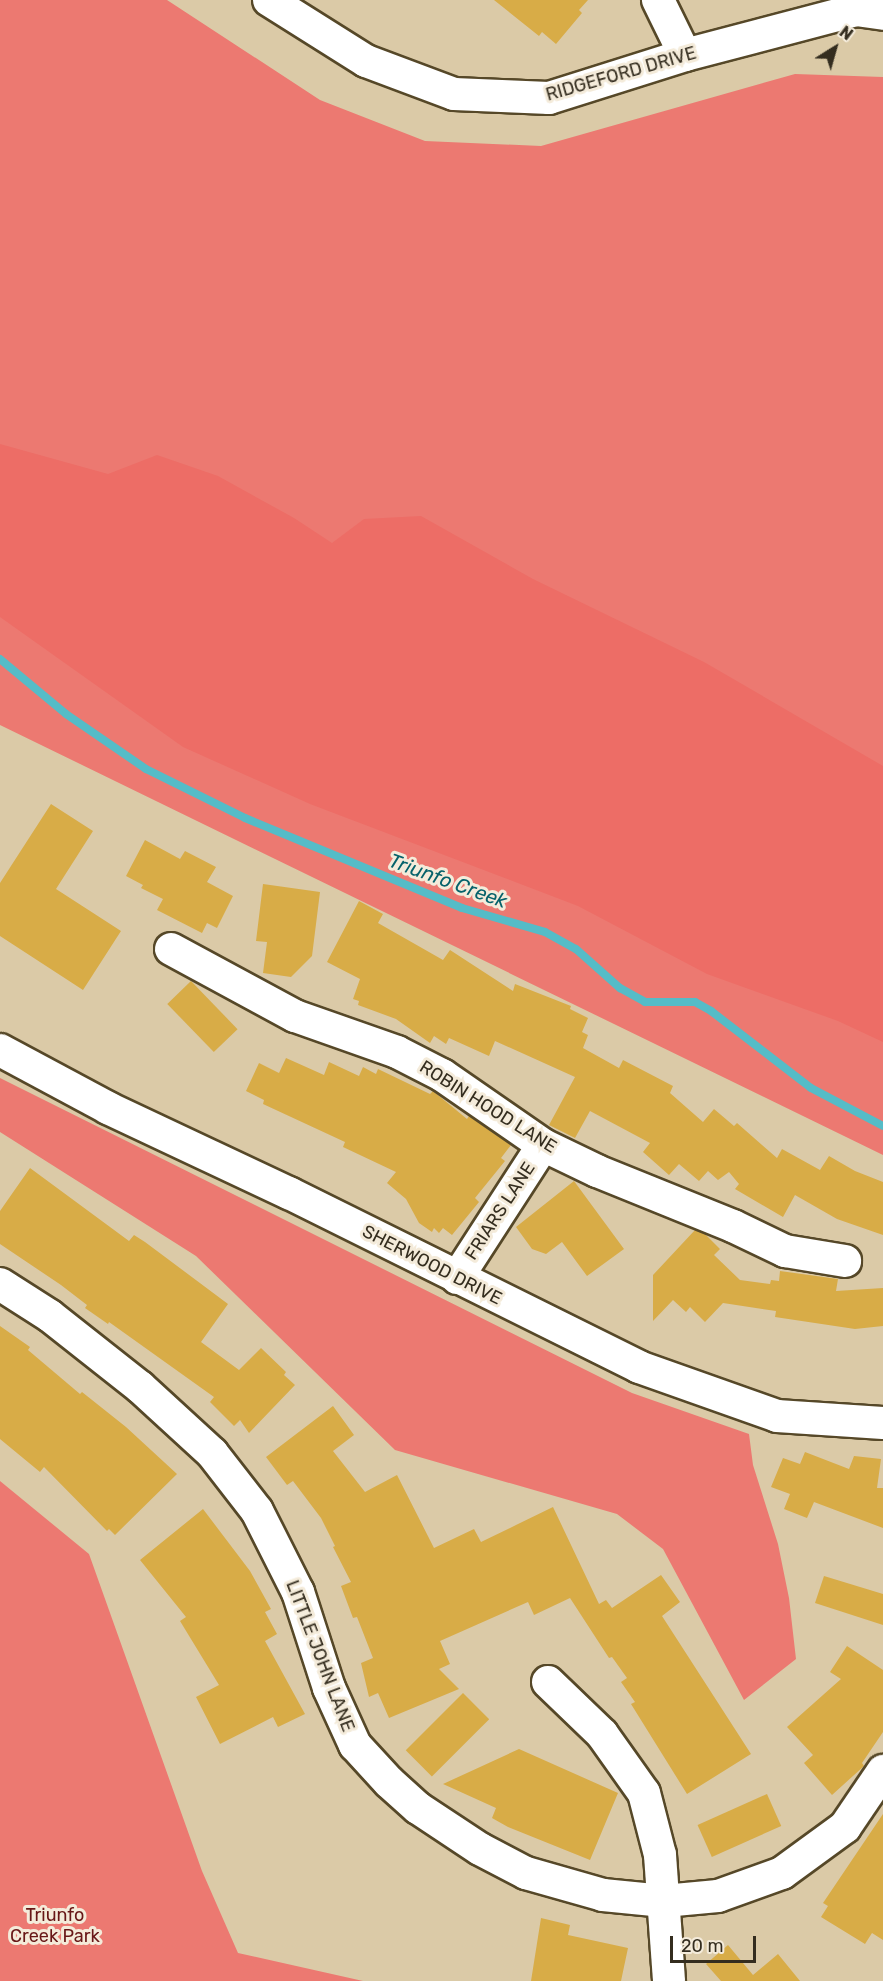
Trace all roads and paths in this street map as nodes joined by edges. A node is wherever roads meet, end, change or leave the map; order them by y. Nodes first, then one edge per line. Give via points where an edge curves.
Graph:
1 (269, 0) edge
2 (658, 0) edge
3 (883, 14) edge
4 (685, 55) junction
5 (171, 949) dead end
6 (0, 1050) edge
7 (543, 1145) junction
8 (845, 1261) dead end
9 (457, 1278) junction
10 (0, 1284) edge
11 (883, 1423) edge
12 (548, 1682) dead end
13 (883, 1771) edge
14 (664, 1901) junction
15 (669, 1981) edge

1 - 4 street, RIDGEFORD DRIVE via 366,61 454,94 549,98
2 - 4 street
3 - 4 street, RIDGEFORD DRIVE via 856,10
5 - 7 street, ROBIN HOOD LANE via 295,1016 397,1052 442,1075
6 - 9 street, SHERWOOD DRIVE via 108,1108
7 - 8 street, ROBIN HOOD LANE via 785,1251
7 - 9 street, FRIARS LANE
9 - 11 street, SHERWOOD DRIVE via 639,1367 777,1416
10 - 14 street, LITTLE JOHN LANE via 50,1316 131,1379 212,1453 257,1511 298,1592 329,1688 355,1745 389,1782 440,1825 526,1873 603,1896
12 - 14 street via 602,1734 644,1792 660,1855
13 - 14 street, LITTLE JOHN LANE via 845,1827 782,1873 718,1896
14 - 15 street

